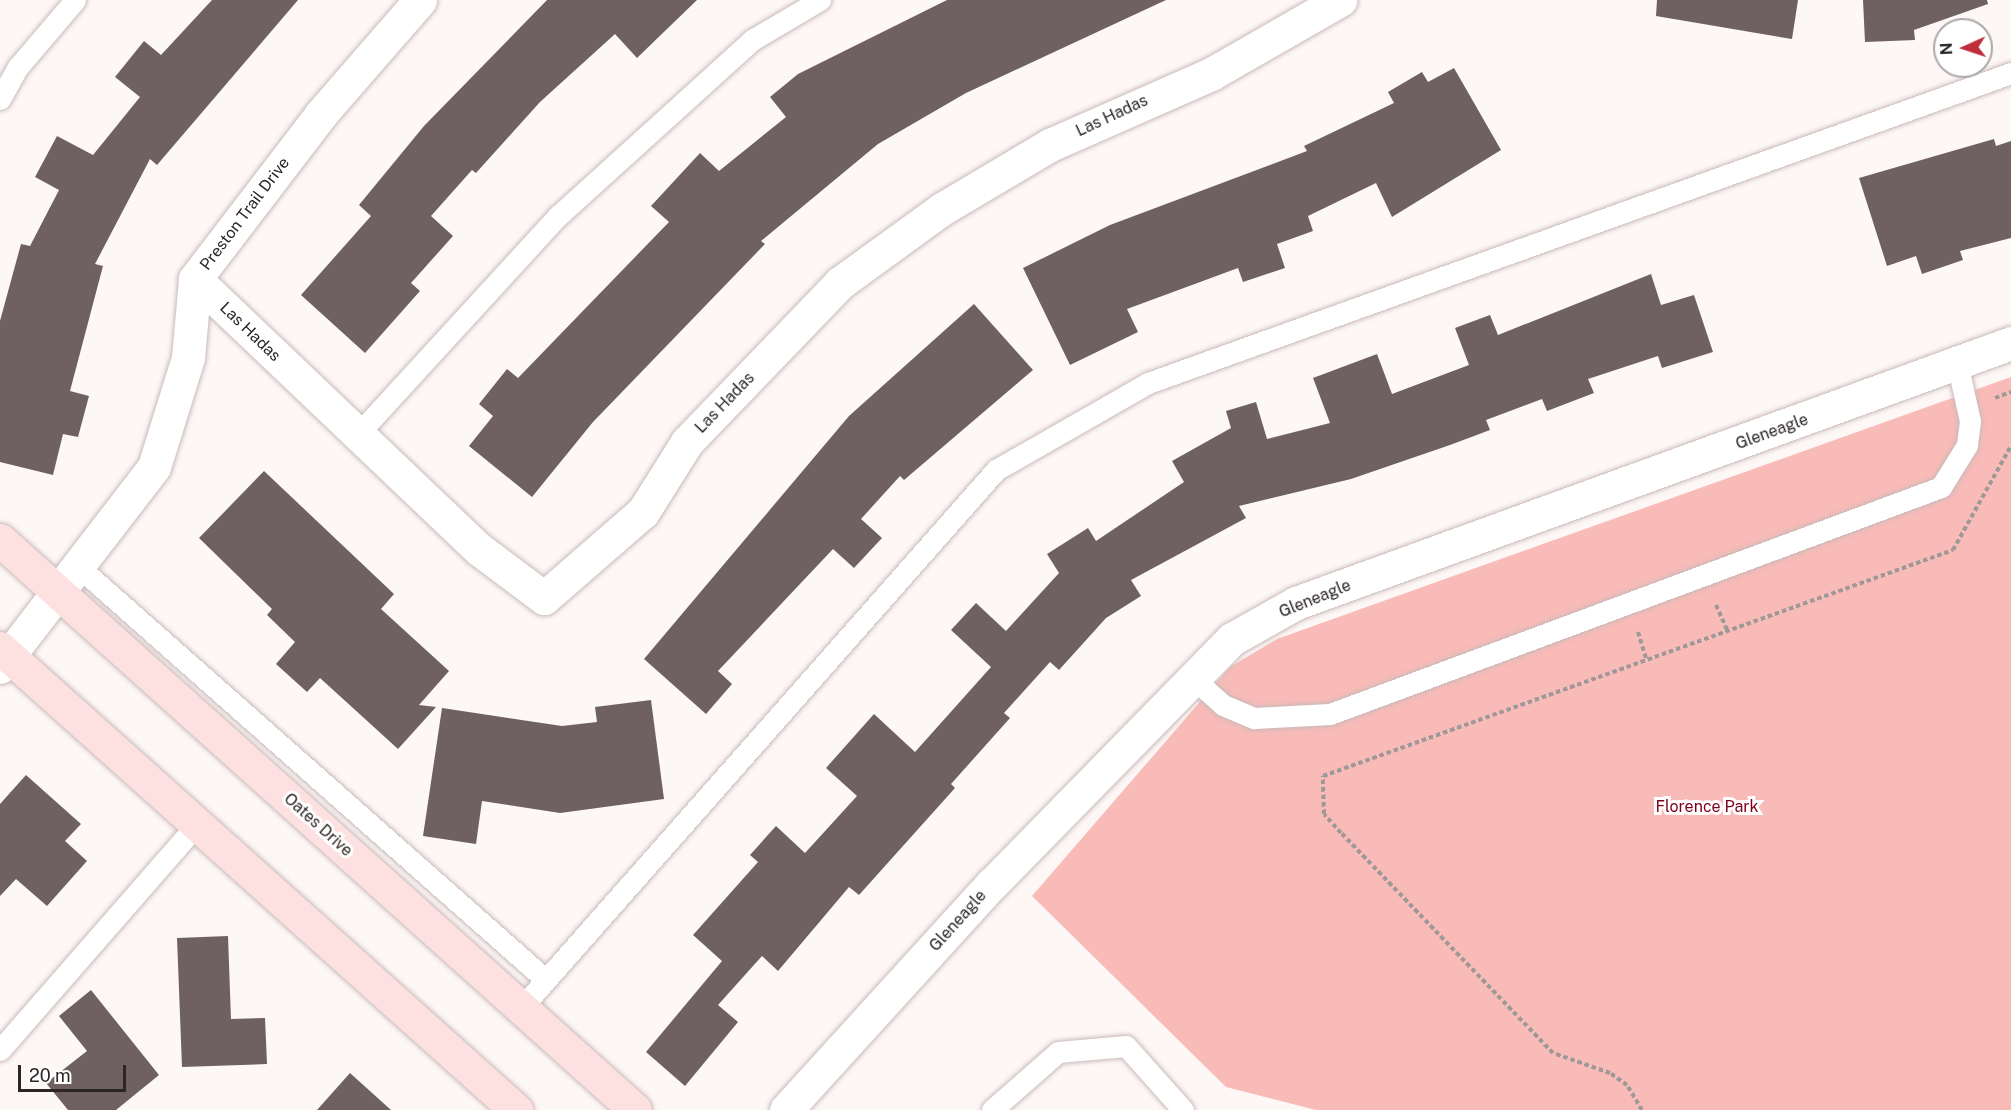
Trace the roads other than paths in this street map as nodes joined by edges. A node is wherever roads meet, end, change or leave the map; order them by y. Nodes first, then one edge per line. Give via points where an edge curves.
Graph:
1 (75, 0) edge
2 (420, 0) edge
3 (820, 0) edge
4 (1340, 0) edge
5 (2011, 73) edge
6 (0, 99) edge
7 (195, 279) junction
8 (2011, 343) edge
9 (1957, 363) junction
10 (358, 434) junction
11 (0, 540) edge
12 (80, 568) junction
13 (58, 594) junction
14 (3, 657) edge
15 (1193, 678) junction
16 (197, 824) junction
17 (546, 980) junction
18 (522, 1008) junction
19 (0, 1050) edge
20 (516, 1110) edge
21 (634, 1110) edge
22 (786, 1110) edge
23 (992, 1110) edge
24 (1184, 1110) edge

1 - 6 lane via 18,67
2 - 7 street, Preston Trail Drive via 321,114
3 - 10 lane via 752,40 558,216
4 - 10 street, Las Hadas via 1211,74 1050,145 942,209 840,283 687,442 643,512 544,598 480,550
5 - 17 lane via 1148,383 996,470
7 - 10 street, Las Hadas
7 - 12 street, Preston Trail Drive via 188,358 154,467
8 - 9 street, Gleneagle
9 - 15 street, Gleneagle via 1296,603 1232,639
9 - 15 lane via 1970,421 1967,445 1941,487 1330,714 1254,717 1222,705
11 - 13 main road, Oates Drive
12 - 13 street, Preston Trail Drive
12 - 17 lane
13 - 14 street, Preston Trail Drive
13 - 18 main road, Oates Drive
14 - 16 main road
15 - 22 street, Gleneagle via 992,884
16 - 19 lane
16 - 20 main road
17 - 18 lane
18 - 21 main road, Oates Drive
23 - 24 lane via 1058,1052 1126,1046

